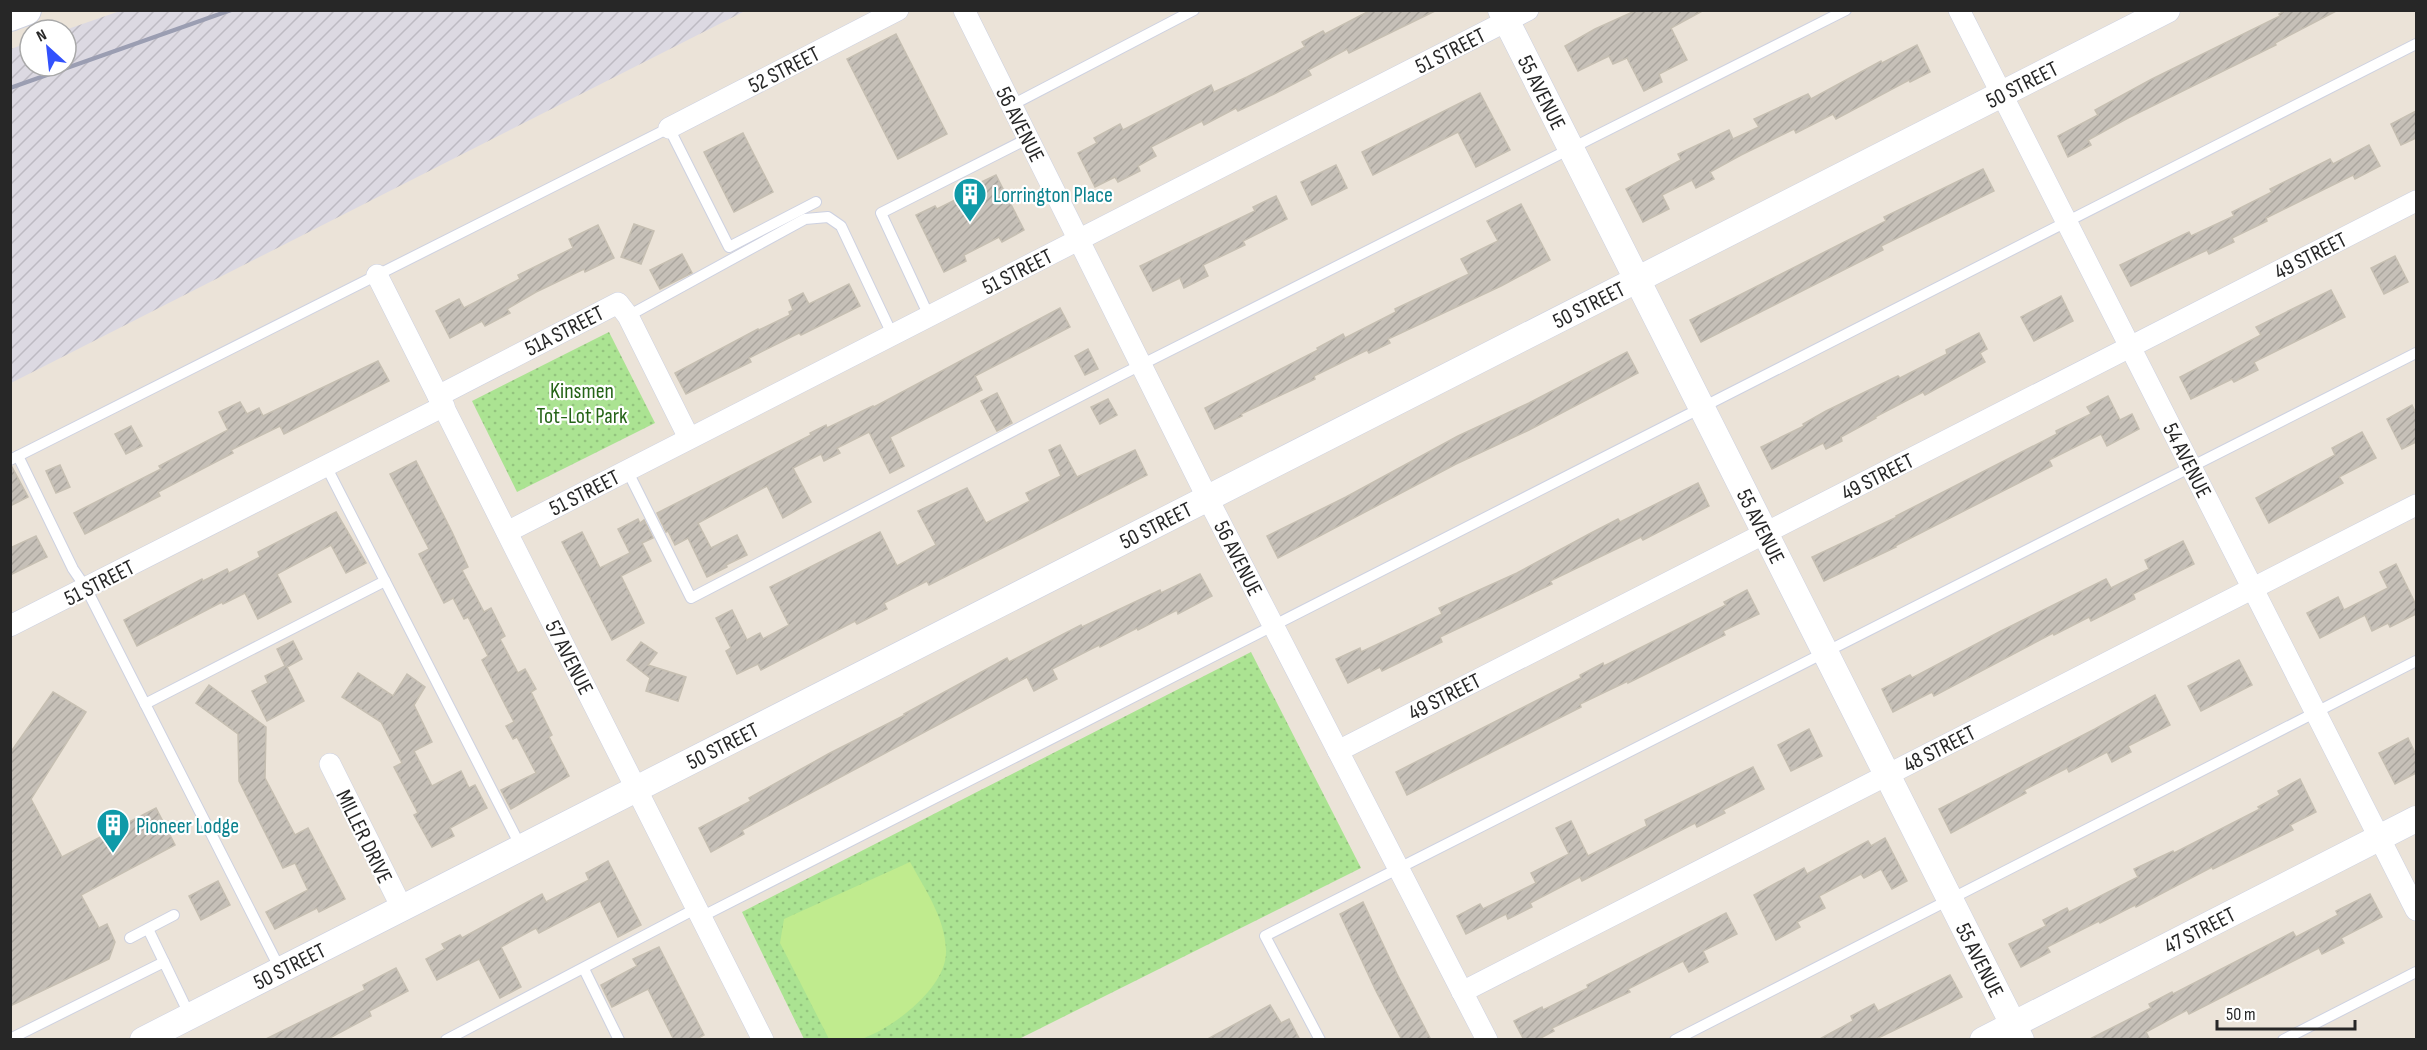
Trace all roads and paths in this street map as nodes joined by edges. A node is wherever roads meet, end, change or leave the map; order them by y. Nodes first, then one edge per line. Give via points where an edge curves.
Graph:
1 (26, 10) edge
2 (898, 10) edge
3 (964, 10) edge
4 (1194, 10) edge
5 (1846, 10) edge
6 (1959, 10) edge
7 (2167, 10) edge
8 (1512, 14) edge
9 (10, 16) edge
10 (2416, 44) edge
11 (2002, 94) junction
12 (1012, 105) junction
13 (669, 128) junction
14 (1029, 138) junction
15 (1571, 150) junction
16 (2416, 201) edge
17 (816, 202) dead end
18 (2068, 223) junction
19 (1080, 239) junction
20 (377, 275) junction
21 (1636, 280) junction
22 (628, 316) junction
23 (929, 316) junction
24 (892, 334) junction
25 (2131, 346) junction
26 (2416, 352) edge
27 (1142, 365) junction
28 (441, 401) junction
29 (1701, 407) junction
30 (689, 438) junction
31 (14, 458) edge
32 (326, 466) junction
33 (2192, 467) junction
34 (627, 470) junction
35 (1207, 497) junction
36 (2416, 505) edge
37 (507, 532) junction
38 (1765, 533) junction
39 (385, 581) junction
40 (86, 588) junction
41 (2253, 589) junction
42 (10, 626) edge
43 (1274, 627) junction
44 (1827, 653) junction
45 (2416, 661) edge
46 (145, 704) junction
47 (2316, 713) junction
48 (1338, 751) junction
49 (330, 764) dead end
50 (1888, 774) junction
51 (636, 788) junction
52 (2416, 819) edge
53 (2379, 837) junction
54 (520, 847) junction
55 (1399, 869) junction
56 (1951, 899) junction
57 (402, 908) junction
58 (2416, 910) edge
59 (699, 913) junction
60 (174, 915) dead end
61 (148, 929) junction
62 (130, 938) dead end
63 (164, 962) junction
64 (584, 969) junction
65 (280, 970) junction
66 (2416, 972) edge
67 (1462, 992) junction
68 (190, 1016) junction
69 (2017, 1032) edge
70 (10, 1039) edge
71 (143, 1040) edge
72 (447, 1040) edge
73 (619, 1040) edge
74 (763, 1040) edge
75 (1320, 1040) edge
76 (1487, 1040) edge
77 (1675, 1040) edge
78 (1983, 1040) edge
79 (2283, 1040) edge

1 - 9 main road
2 - 13 street, 52 STREET
3 - 12 street, 56 AVENUE
4 - 12 lane
5 - 15 lane
6 - 11 street, 54 AVENUE
7 - 11 street, 50 STREET
8 - 15 street, 55 AVENUE
8 - 19 street, 51 STREET
10 - 18 lane
11 - 18 street, 54 AVENUE
11 - 21 street, 50 STREET
12 - 14 street, 56 AVENUE
13 - 17 lane via 729,247
13 - 20 lane
14 - 19 street, 56 AVENUE
14 - 23 lane via 881,213
15 - 21 street, 55 AVENUE
15 - 27 lane
16 - 25 street, 49 STREET
18 - 25 street, 54 AVENUE
18 - 29 lane
19 - 23 street, 51 STREET
19 - 27 street, 56 AVENUE
20 - 28 street, 57 AVENUE
20 - 31 lane
21 - 29 street, 55 AVENUE
21 - 35 street, 50 STREET
22 - 24 lane via 805,219 828,217 841,226
22 - 28 street, 51A STREET via 618,303
22 - 30 street, 51A STREET
23 - 24 street, 51 STREET
24 - 30 street, 51 STREET
25 - 33 street, 54 AVENUE
25 - 38 street, 49 STREET
26 - 33 lane
27 - 34 lane via 691,598
27 - 35 street, 56 AVENUE
28 - 32 street, 51 STREET
28 - 37 street, 57 AVENUE
29 - 38 street, 55 AVENUE
29 - 43 lane
30 - 34 street, 51 STREET
31 - 40 lane
32 - 39 lane
32 - 40 street, 51 STREET
33 - 41 street, 54 AVENUE
33 - 44 lane
34 - 37 street, 51 STREET
35 - 43 street, 56 AVENUE
35 - 51 street, 50 STREET
36 - 41 street, 48 STREET
37 - 51 street, 57 AVENUE
38 - 44 street, 55 AVENUE
38 - 48 street, 49 STREET
39 - 46 lane
39 - 54 lane
40 - 42 street, 51 STREET
40 - 46 lane
41 - 47 street, 54 AVENUE
41 - 50 street, 48 STREET
43 - 48 street, 56 AVENUE
43 - 59 lane
44 - 50 street, 55 AVENUE
44 - 55 lane
45 - 47 lane
46 - 65 lane
47 - 53 street, 54 AVENUE
47 - 56 lane
48 - 55 street, 56 AVENUE
49 - 57 street, MILLER DRIVE
50 - 56 street, 55 AVENUE
50 - 67 street, 48 STREET
51 - 54 street, 50 STREET
51 - 59 street, 57 AVENUE
52 - 53 street, 47 STREET
53 - 58 street, 54 AVENUE
53 - 69 street, 47 STREET
54 - 57 street, 50 STREET
55 - 67 street, 56 AVENUE
55 - 75 lane via 1265,936
56 - 69 street, 55 AVENUE
56 - 77 lane
57 - 65 street, 50 STREET
59 - 64 lane
59 - 74 street, 57 AVENUE
60 - 61 lane
61 - 62 lane
61 - 63 lane
63 - 68 lane
63 - 70 lane
64 - 72 lane
64 - 73 lane
65 - 68 street, 50 STREET
66 - 79 lane
67 - 76 street, 56 AVENUE
68 - 71 street, 50 STREET
69 - 78 street, 47 STREET

